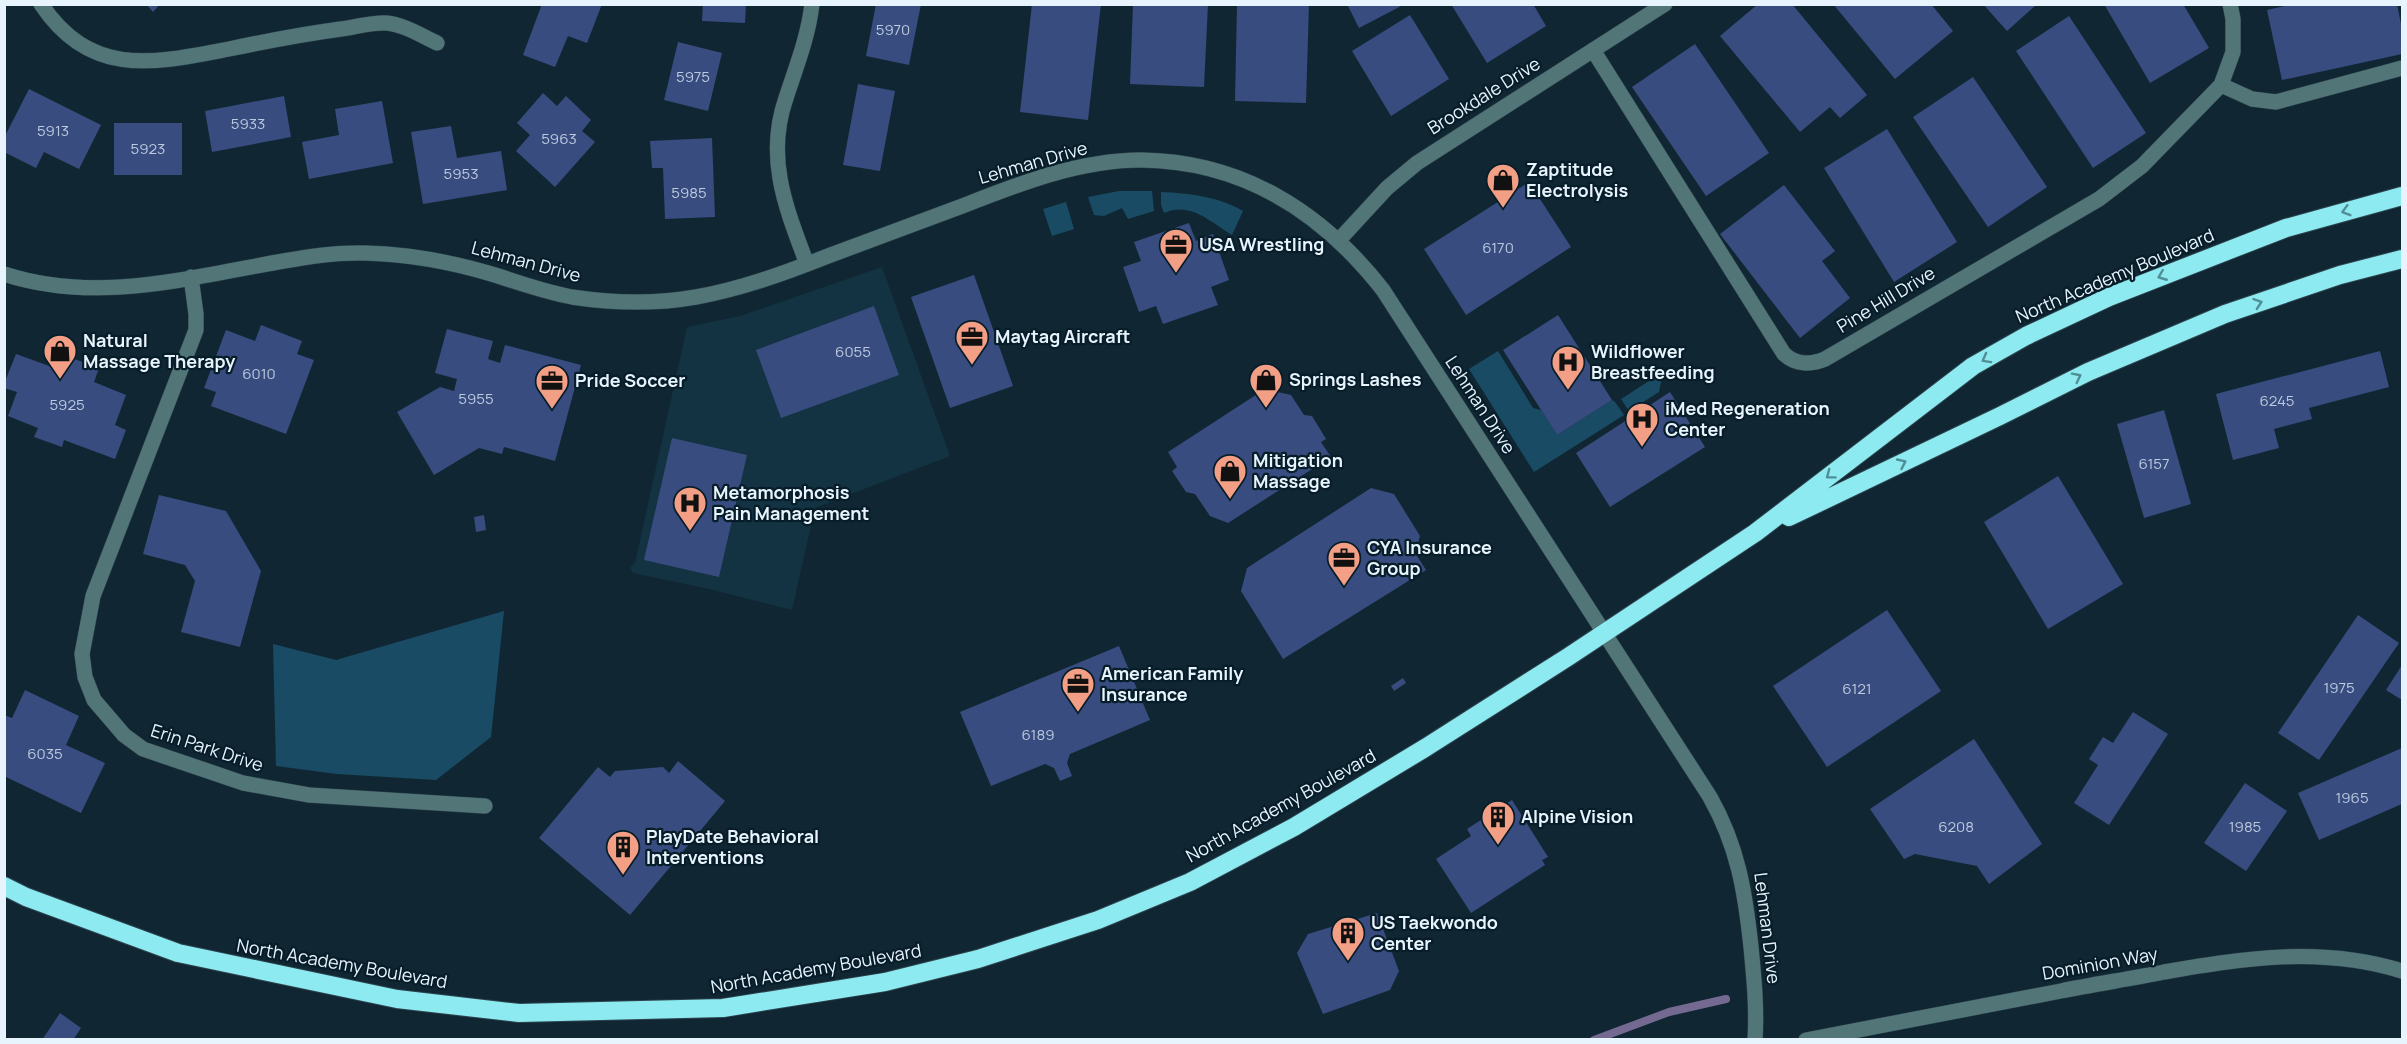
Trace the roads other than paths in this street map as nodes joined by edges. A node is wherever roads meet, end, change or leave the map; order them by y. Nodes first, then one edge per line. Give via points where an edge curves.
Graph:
1 (42, 4) edge
2 (812, 4) edge
3 (1665, 4) edge
4 (2230, 4) edge
5 (437, 43) dead end
6 (1593, 50) junction
7 (2403, 68) edge
8 (2221, 84) junction
9 (2403, 196) edge
10 (1339, 240) junction
11 (2403, 259) edge
12 (807, 264) junction
13 (4, 274) edge
14 (191, 277) junction
15 (1755, 533) junction
16 (1604, 633) junction
17 (485, 806) dead end
18 (4, 886) edge
19 (2403, 971) edge
20 (1755, 1040) edge
21 (1806, 1040) edge

1 - 5 street via 58,26 80,43 129,61 164,61 380,23 395,25
2 - 12 street via 810,25 778,132 777,165 782,196
3 - 6 street, Brookdale Drive
4 - 8 street, Pine Hill Drive via 2233,52
6 - 8 street, Pine Hill Drive via 1784,354 1794,361 1809,363 1825,359 2099,199 2142,166
6 - 10 street, Brookdale Drive via 1417,163 1380,194
7 - 8 street via 2276,102 2252,99
9 -> 15 highway, North Academy Boulevard via 2286,228 2109,297 2026,336 1973,366
10 - 12 street, Lehman Drive via 1303,212 1244,179 1192,165 1140,160 1084,167 1030,181
10 - 16 street, Lehman Drive via 1383,290
15 -> 11 highway, North Academy Boulevard via 2099,367 2224,314 2340,275
12 - 14 street, Lehman Drive via 746,286 664,301 571,297 436,260 362,252
13 - 14 street, Lehman Drive via 58,287 111,289
14 - 17 street, Erin Park Drive via 196,330 93,596 82,654 94,700 124,735 143,749 243,783 309,795
15 - 16 highway, North Academy Boulevard
16 - 18 highway, North Academy Boulevard via 1304,821 1190,882 1098,920 978,959 885,982 701,1009 519,1013 397,999 178,953
16 - 20 street, Lehman Drive via 1710,797 1734,847 1747,906 1757,1007
19 - 21 street, Dominion Way via 2348,959 2268,956 2095,984

